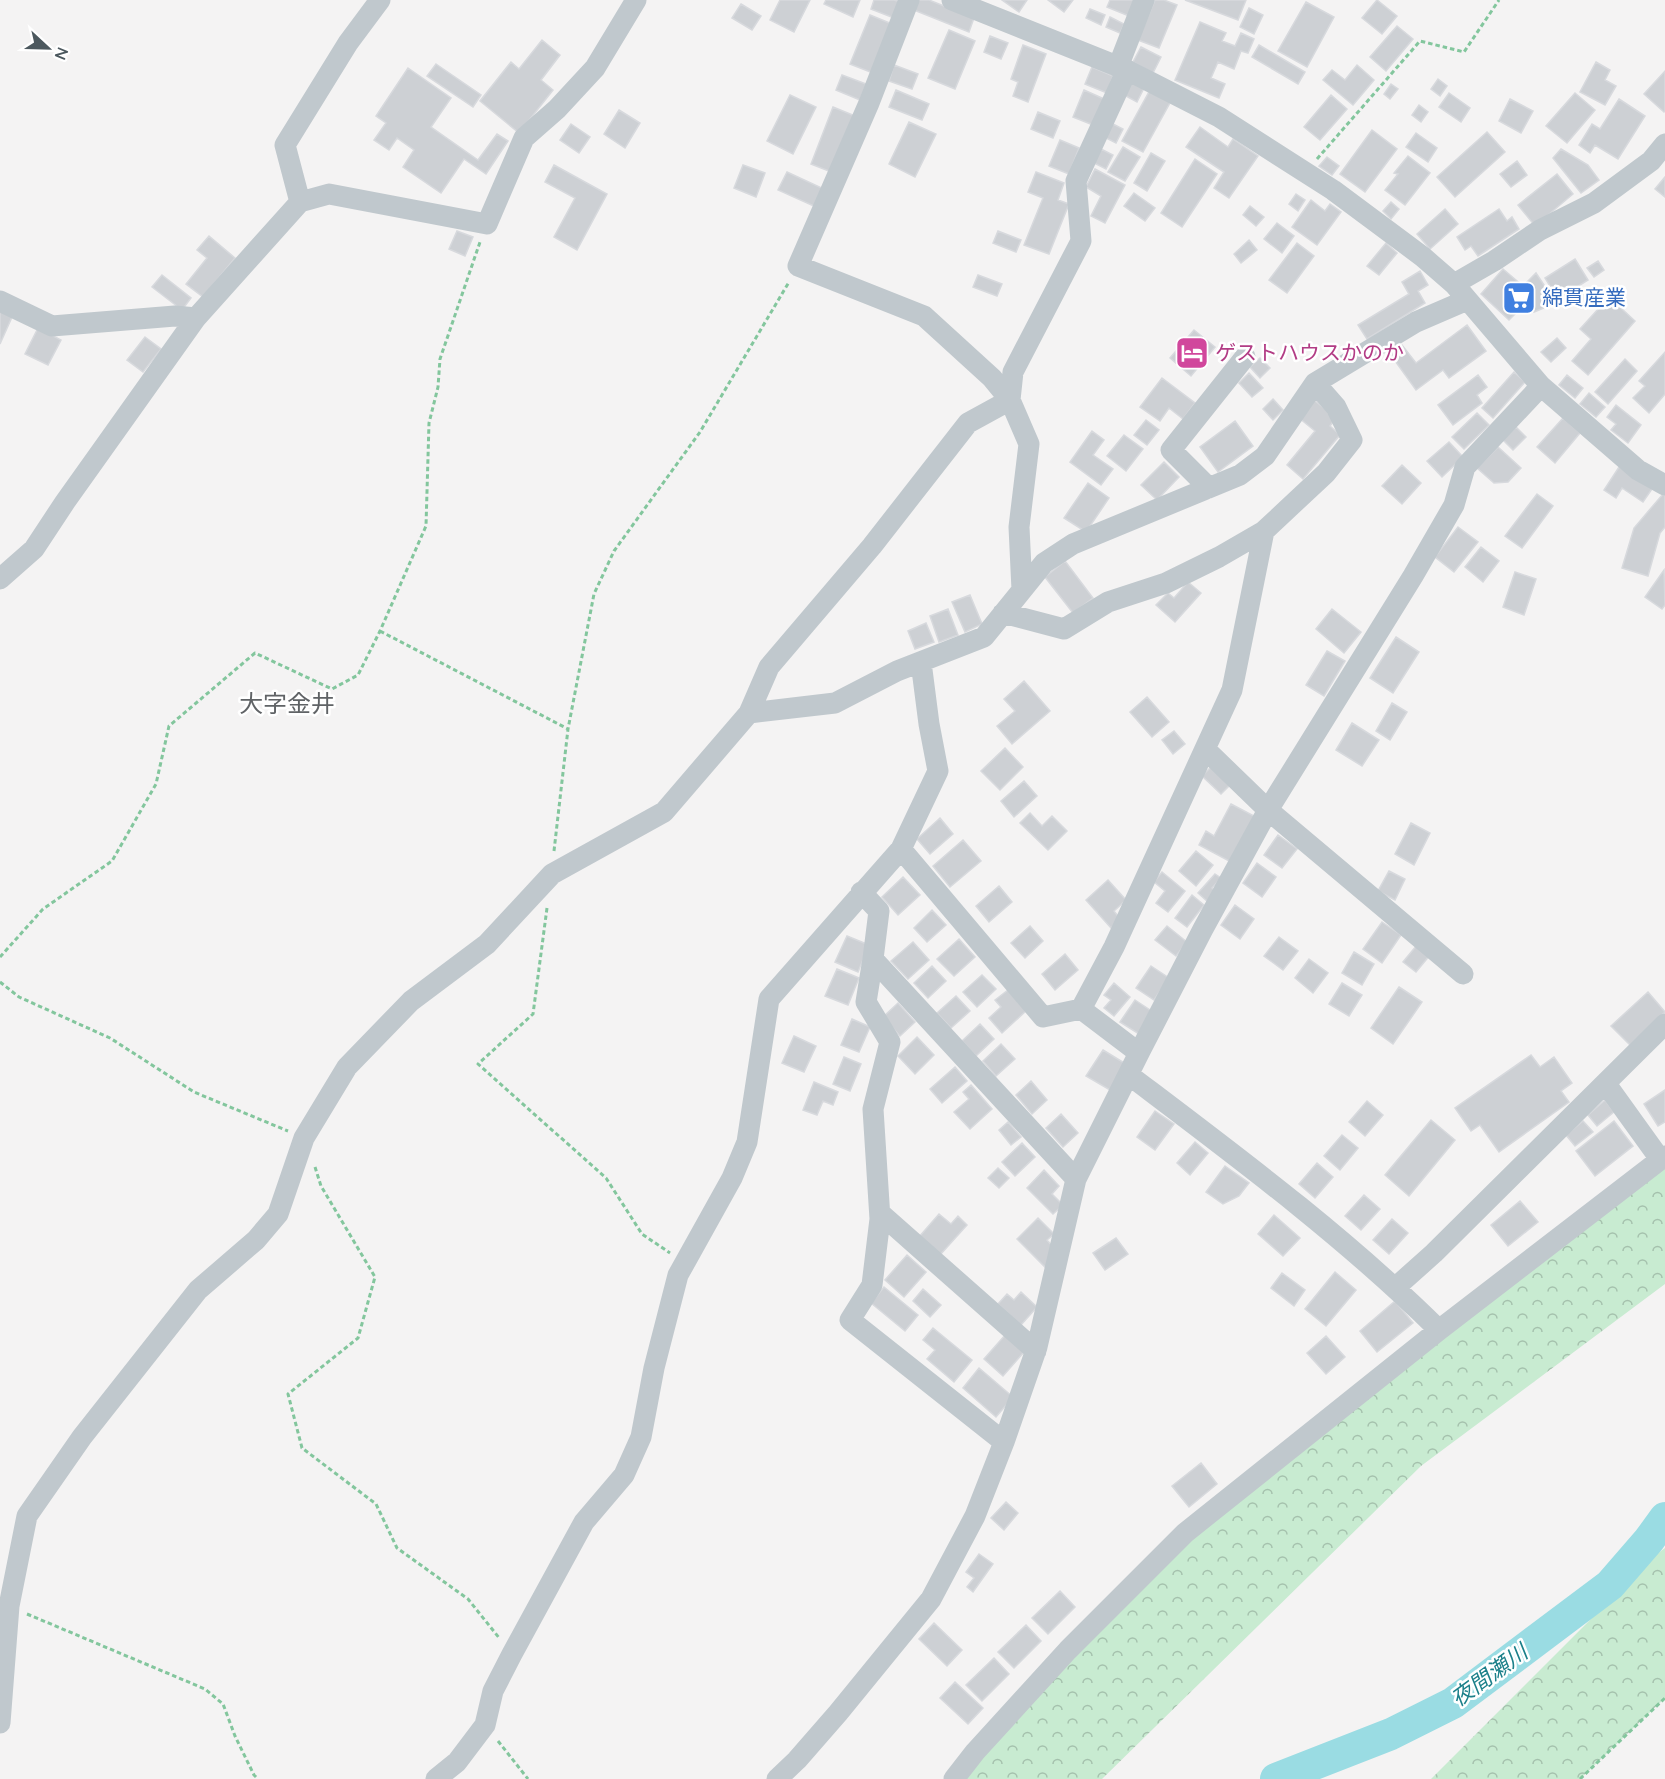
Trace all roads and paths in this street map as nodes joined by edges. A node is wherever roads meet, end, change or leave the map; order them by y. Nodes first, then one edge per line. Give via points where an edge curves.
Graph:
1 (380, 0) edge
2 (636, 0) edge
3 (909, 0) edge
4 (954, 0) edge
5 (1144, 0) edge
6 (1499, 0) edge
7 (1122, 69) junction
8 (1665, 144) edge
9 (1305, 172) junction
10 (300, 202) junction
11 (487, 224) junction
12 (798, 266) junction
13 (1461, 292) junction
14 (0, 301) edge
15 (196, 318) junction
16 (1245, 357) dead end
17 (1315, 383) junction
18 (1541, 386) junction
19 (1010, 400) junction
20 (1665, 485) edge
21 (1209, 488) junction
22 (1264, 531) junction
23 (0, 579) edge
24 (1022, 590) junction
25 (1004, 613) junction
26 (380, 631) junction
27 (921, 662) junction
28 (749, 713) junction
29 (568, 729) junction
30 (1205, 749) junction
31 (1268, 810) junction
32 (901, 849) junction
33 (552, 874) junction
34 (861, 892) junction
35 (0, 957) edge
36 (873, 958) junction
37 (1462, 974) dead end
38 (0, 982) edge
39 (1081, 1009) junction
40 (1665, 1024) edge
41 (1139, 1053) junction
42 (1129, 1075) junction
43 (1606, 1084) junction
44 (304, 1138) junction
45 (1663, 1158) edge
46 (314, 1167) dead end
47 (1076, 1179) junction
48 (880, 1212) junction
49 (684, 1262) junction
50 (1396, 1287) junction
51 (1439, 1330) junction
52 (1036, 1351) junction
53 (1004, 1442) junction
54 (9, 1606) junction
55 (512, 1654) junction
56 (1665, 1698) edge
57 (0, 1723) edge
58 (485, 1725) junction
59 (258, 1779) edge
60 (436, 1779) edge
61 (528, 1779) edge
62 (777, 1779) edge
63 (954, 1779) edge
64 (1580, 1779) edge

1 - 10 street via 348,43 285,145
2 - 11 street via 595,68 524,138
3 - 12 street
4 - 7 street
5 - 7 street
6 - 9 path via 1464,52 1420,41
7 - 9 street via 1219,117
7 - 19 street via 1076,181 1081,241 1013,372
8 - 13 street via 1651,161 1594,203 1540,230
9 - 13 street via 1369,216
10 - 11 street via 329,194
10 - 15 street
11 - 26 path via 440,359 429,423 426,526
12 - 19 street via 924,316 992,378
12 - 29 path via 700,432 614,551 594,594
13 - 17 street
13 - 18 street
14 - 15 street via 52,326 175,316
15 - 23 street via 34,549
16 - 21 street via 1171,450
17 - 21 street via 1265,456 1240,475
17 - 22 street via 1336,407 1352,440 1326,473
18 - 20 street via 1638,470
18 - 31 street via 1465,467 1454,504 1413,576
19 - 24 street via 1029,444 1019,527
19 - 28 street via 968,423 872,546 769,667
21 - 24 street via 1073,544 1044,563
22 - 25 street via 1166,583 1108,602 1064,629
22 - 30 street via 1232,690
24 - 25 street
25 - 27 street via 984,637
26 - 29 path
26 - 35 path via 358,675 332,689 255,653 169,726 156,784 112,861 44,909
27 - 28 street via 897,670 835,703
27 - 32 street via 938,771
28 - 33 street via 664,812
29 - 33 path
30 - 31 street
30 - 39 street via 1114,947
31 - 37 street
31 - 41 street
32 - 34 street
32 - 39 street via 1043,1017
33 - 44 street via 487,944 411,1001 347,1066
33 - 49 path via 533,1014 478,1064 606,1178 642,1234
34 - 36 street via 879,911
34 - 49 street via 769,999 747,1142 732,1178
36 - 47 street
36 - 48 street via 866,1002 890,1042 873,1109
38 - 44 path via 19,997 110,1038 194,1092
39 - 41 street
40 - 43 street
41 - 42 street
42 - 47 street
42 - 50 street via 1267,1180
43 - 45 street
43 - 50 street
44 - 54 street via 278,1214 256,1240 198,1290 82,1437 27,1516
45 - 51 street
46 - 55 path via 321,1186 375,1277 358,1338 288,1394 302,1448 376,1504 397,1548 468,1599
47 - 52 street
48 - 52 street
48 - 53 street via 872,1285 850,1320
49 - 55 street via 654,1368 641,1437 624,1475 584,1522
50 - 51 street
51 - 63 street via 1185,1533 1068,1650
52 - 53 street
53 - 62 street via 975,1516 931,1599
54 - 57 street
54 - 59 path via 216,1696 224,1704 235,1736
55 - 58 street via 493,1692
56 - 64 path
58 - 60 street via 457,1762
58 - 61 path

